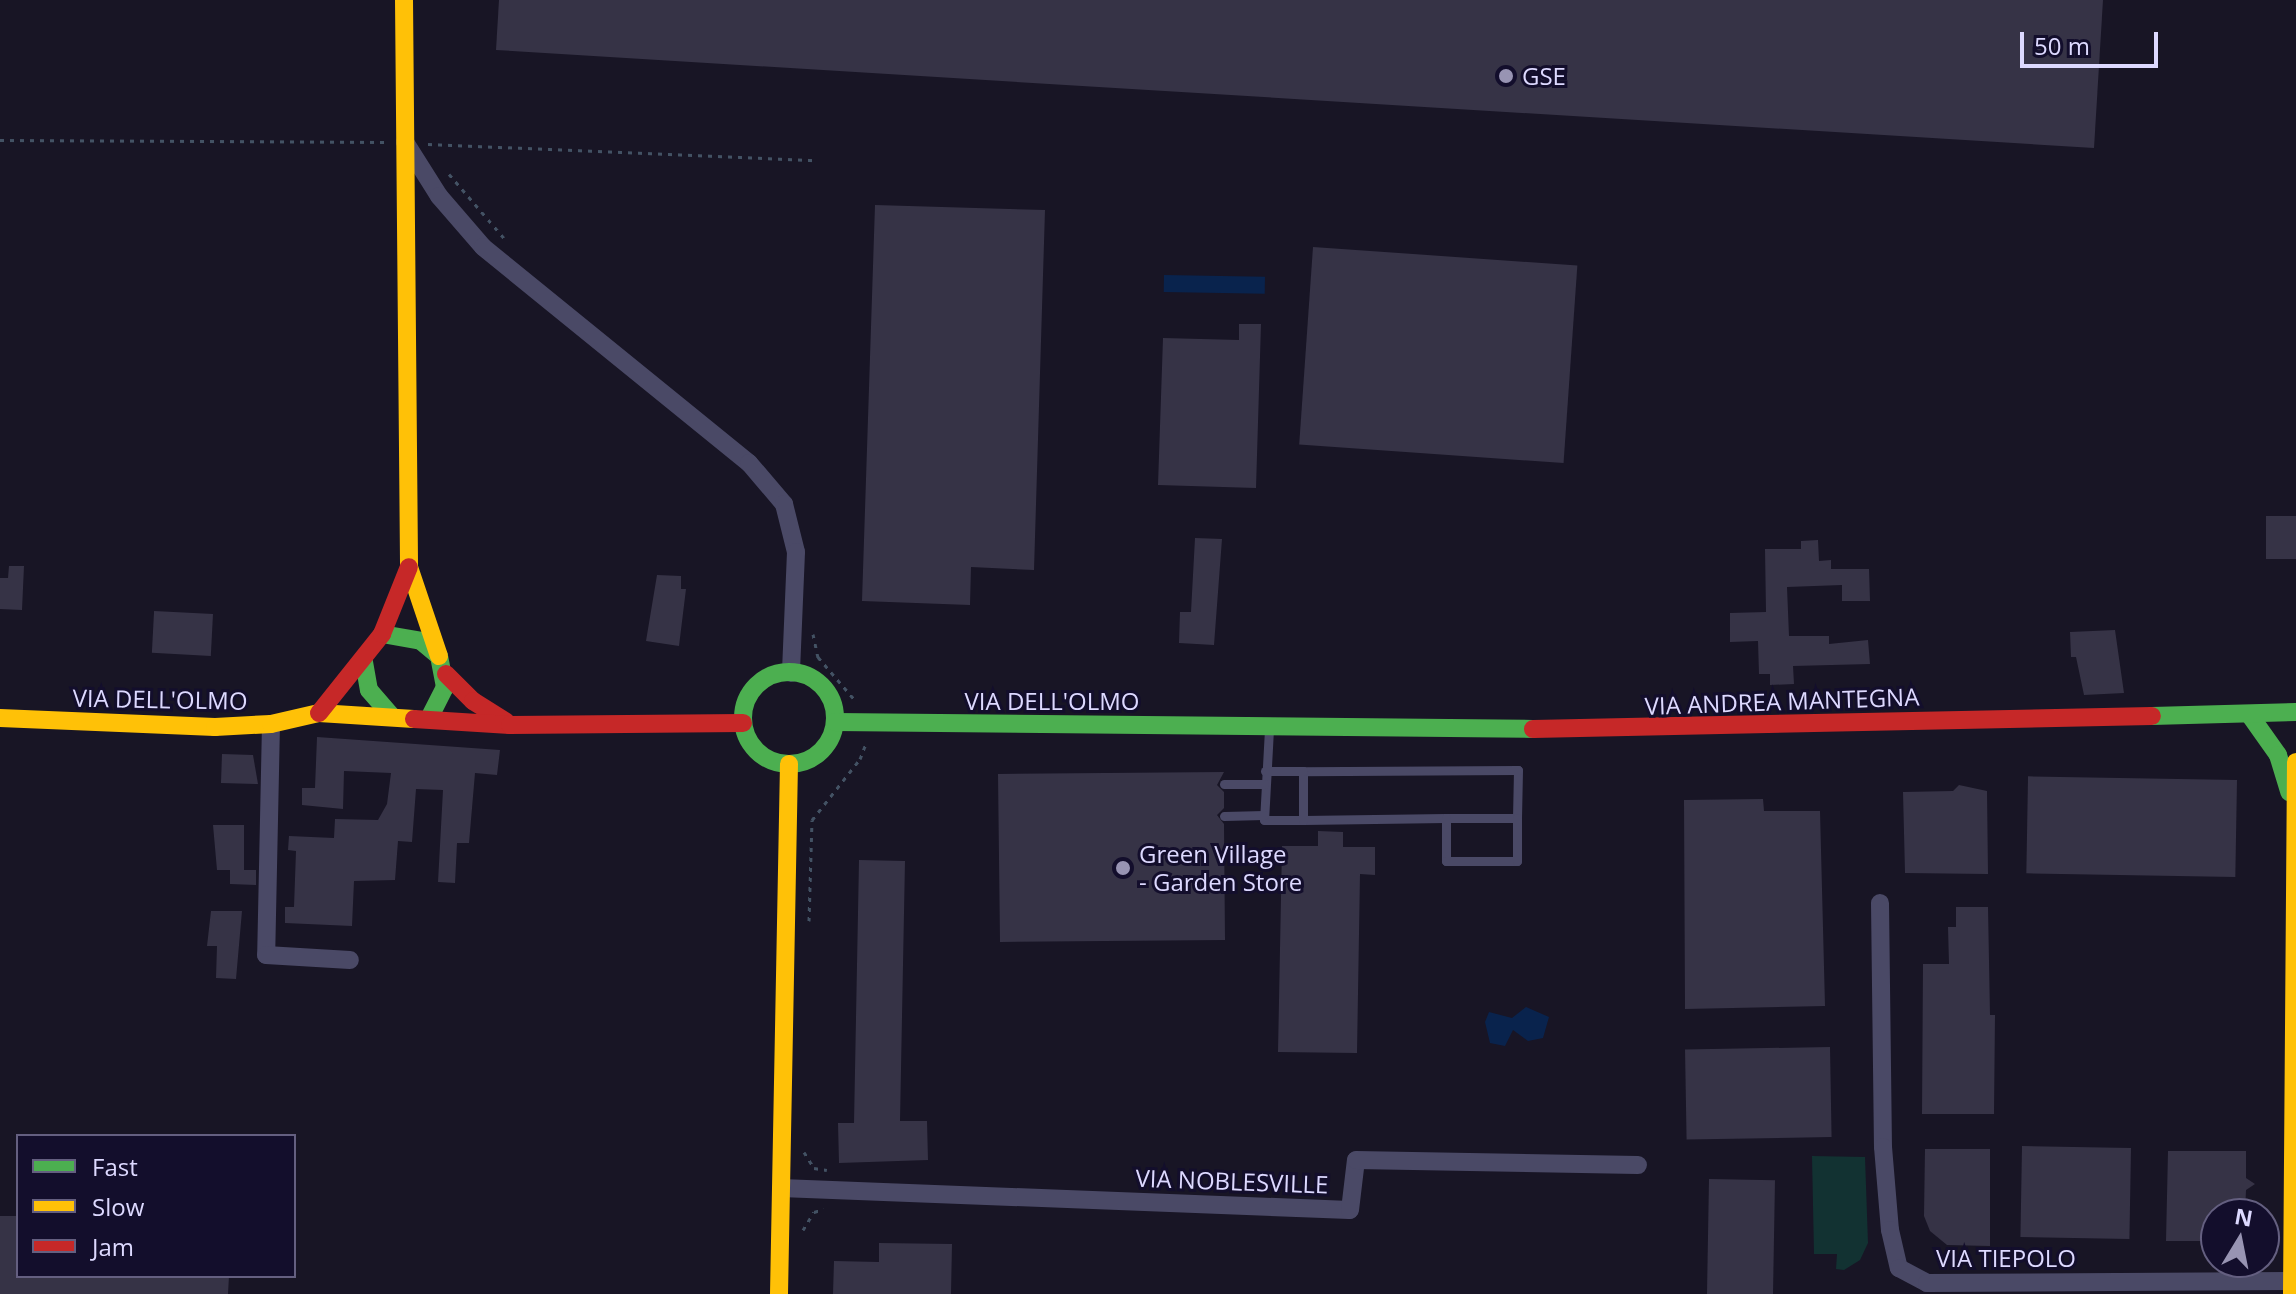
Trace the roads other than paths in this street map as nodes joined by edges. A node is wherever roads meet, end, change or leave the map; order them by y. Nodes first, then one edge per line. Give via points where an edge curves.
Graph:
1 (404, 0) edge
2 (414, 143) junction
3 (409, 567) junction
4 (382, 634) junction
5 (364, 662) junction
6 (442, 665) junction
7 (791, 673) junction
8 (319, 713) junction
9 (2249, 714) junction
10 (391, 715) junction
11 (2292, 715) edge
12 (430, 717) junction
13 (0, 718) edge
14 (835, 722) junction
15 (743, 723) junction
16 (271, 724) junction
17 (510, 725) junction
18 (1270, 726) junction
19 (2278, 755) junction
20 (2296, 762) edge
21 (789, 764) junction
22 (1265, 771) junction
23 (1303, 771) junction
24 (1224, 784) dead end
25 (1264, 784) junction
26 (2295, 809) edge
27 (1264, 815) junction
28 (1224, 816) dead end
29 (1446, 818) junction
30 (1517, 818) junction
31 (1303, 820) junction
32 (1880, 903) dead end
33 (350, 960) dead end
34 (1638, 1165) dead end
35 (781, 1188) junction
36 (2292, 1288) edge
37 (1955, 1289) edge
38 (779, 1294) edge

1 - 2 main road
2 - 3 main road
2 - 7 street via 439,196 483,247 749,463 784,504 796,552
3 - 4 main road
3 - 6 main road
4 - 5 main road
4 - 6 main road via 421,641
5 - 8 main road
5 - 10 main road via 369,690
6 - 12 main road via 441,700
6 - 17 main road via 473,701
7 - 14 main road via 823,688
7 - 15 main road via 755,686 745,703
8 - 10 main road, VIA DELL'OLMO
8 - 16 main road, VIA DELL'OLMO
9 - 11 main road, VIA ANDREA MANTEGNA
9 - 18 main road, VIA ANDREA MANTEGNA via 1611,730
9 - 19 main road, VIA TIEPOLO
10 - 12 main road, VIA DELL'OLMO
11 - 19 main road, VIA TIEPOLO
12 - 17 main road, VIA DELL'OLMO
13 - 16 main road, VIA DELL'OLMO via 215,727
14 - 18 main road, VIA DELL'OLMO
14 - 21 main road via 829,741 816,755
15 - 17 main road, VIA DELL'OLMO
15 - 21 main road via 758,753
16 - 33 street via 266,955
18 - 22 lane
19 - 26 main road, VIA TIEPOLO
20 - 26 main road, VIA TIEPOLO
21 - 35 main road
22 - 23 lane
22 - 25 lane
23 - 30 lane via 1518,770
23 - 31 lane
24 - 25 lane
25 - 27 lane
26 - 36 main road, VIA TIEPOLO
27 - 28 lane
27 - 31 lane via 1264,820
29 - 30 lane
29 - 30 lane via 1446,861 1517,861
29 - 31 lane
32 - 37 street, VIA TIEPOLO via 1890,1230 1899,1268 1927,1283
34 - 35 street, VIA NOBLESVILLE via 1356,1160 1350,1210
35 - 38 main road
36 - 37 street, VIA TIEPOLO

